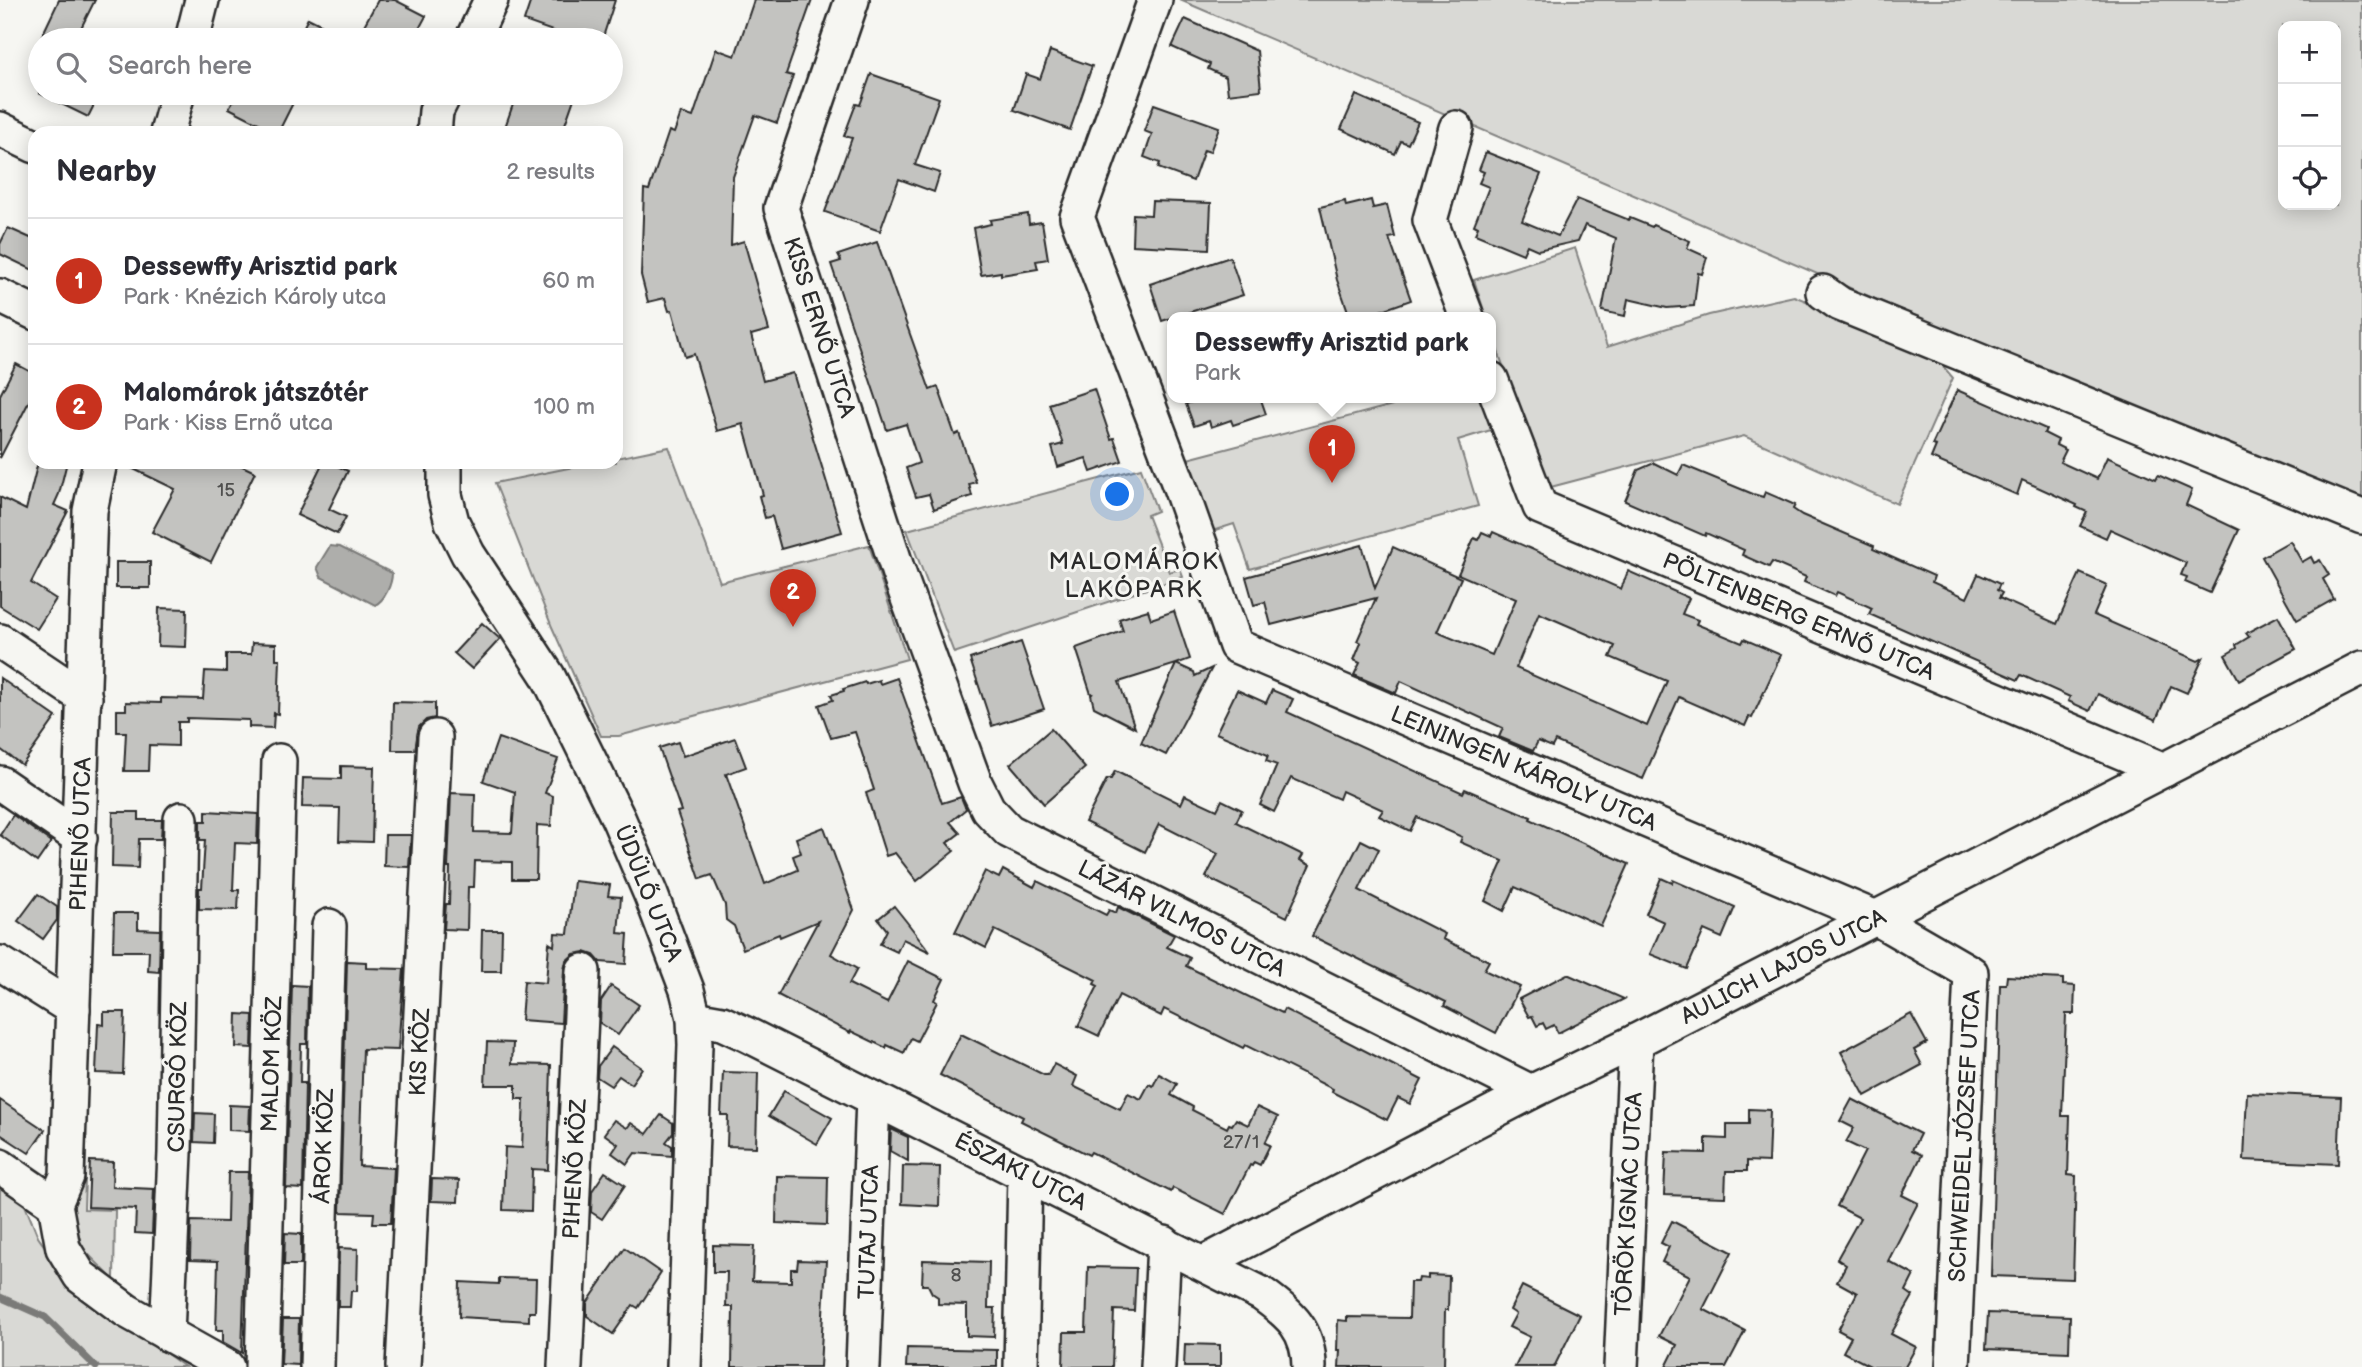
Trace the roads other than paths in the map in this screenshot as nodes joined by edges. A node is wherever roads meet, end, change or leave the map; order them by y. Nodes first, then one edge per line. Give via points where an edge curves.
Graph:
1 (202, 0) edge
2 (491, 0) edge
3 (852, 0) edge
4 (1155, 0) edge
5 (195, 28) edge
6 (478, 28) edge
7 (175, 105) edge
8 (439, 105) edge
9 (169, 126) edge
10 (435, 126) edge
11 (1457, 128) dead end
12 (0, 130) edge
13 (28, 143) edge
14 (1823, 292) dead end
15 (0, 296) edge
16 (28, 310) edge
17 (1465, 312) edge
18 (1496, 392) edge
19 (99, 469) edge
20 (445, 469) edge
21 (2362, 517) edge
22 (0, 641) edge
23 (928, 654) joint
24 (2362, 668) edge
25 (85, 698) junction
26 (435, 737) dead end
27 (279, 761) dead end
28 (2164, 770) junction
29 (0, 783) edge
30 (181, 819) dead end
31 (80, 838) junction
32 (1876, 918) junction
33 (329, 926) dead end
34 (0, 963) edge
35 (583, 971) dead end
36 (74, 1009) junction
37 (694, 1017) junction
38 (1636, 1041) junction
39 (1531, 1092) junction
40 (873, 1098) junction
41 (0, 1166) edge
42 (1025, 1173) junction
43 (55, 1204) junction
44 (1164, 1243) junction
45 (1204, 1263) junction
46 (167, 1334) junction
47 (226, 1367) edge
48 (262, 1367) edge
49 (317, 1367) edge
50 (403, 1367) edge
51 (565, 1367) edge
52 (684, 1367) edge
53 (863, 1367) edge
54 (1021, 1367) edge
55 (1158, 1367) edge
56 (1309, 1367) edge
57 (1621, 1367) edge
58 (1953, 1367) edge

1 - 5 street
2 - 6 street
3 - 23 street, KISS ERNŐ UTCA via 781,208
4 - 32 street, LEININGEN KÁROLY UTCA via 1077,217 1236,646
7 - 9 street
8 - 10 street
11 - 17 street via 1430,220
12 - 13 street
14 - 21 street via 1840,304
15 - 16 street
18 - 28 street, PÖLTENBERG ERNŐ UTCA via 1540,507
19 - 25 street, PIHENŐ UTCA via 90,511
20 - 37 street, ÜDÜLŐ UTCA via 452,522 548,676 620,820 652,895
22 - 25 street
23 - 39 street, LÁZÁR VILMOS UTCA via 975,783 988,809 1010,831
24 - 28 street, AULICH LAJOS UTCA
25 - 31 street, PIHENŐ UTCA
26 - 50 street, KIS KÖZ
27 - 48 street, MALOM KÖZ
28 - 32 street, AULICH LAJOS UTCA
29 - 31 street
30 - 46 street, CSURGÓ KÖZ via 176,1153
31 - 36 street, PIHENŐ UTCA
32 - 38 street, AULICH LAJOS UTCA
32 - 58 street, SCHWEIDEL JÓZSEF UTCA via 1971,973
33 - 49 street, ÁROK KÖZ
34 - 36 street
35 - 51 street, PIHENŐ KÖZ
36 - 43 street, PIHENŐ UTCA via 67,1176
37 - 40 street, ÉSZAKI UTCA via 722,1023
37 - 52 street, ÜDÜLŐ UTCA
38 - 39 street, AULICH LAJOS UTCA
38 - 57 street, TÖRÖK IGNÁC UTCA
39 - 45 street, AULICH LAJOS UTCA
40 - 42 street, ÉSZAKI UTCA
40 - 53 street, TUTAJ UTCA
41 - 43 street
42 - 44 street, ÉSZAKI UTCA
42 - 54 street
43 - 46 street via 63,1248 80,1276
44 - 45 street, ÉSZAKI UTCA
44 - 55 street
45 - 56 street, ÉSZAKI UTCA via 1284,1310 1308,1346
46 - 47 street

